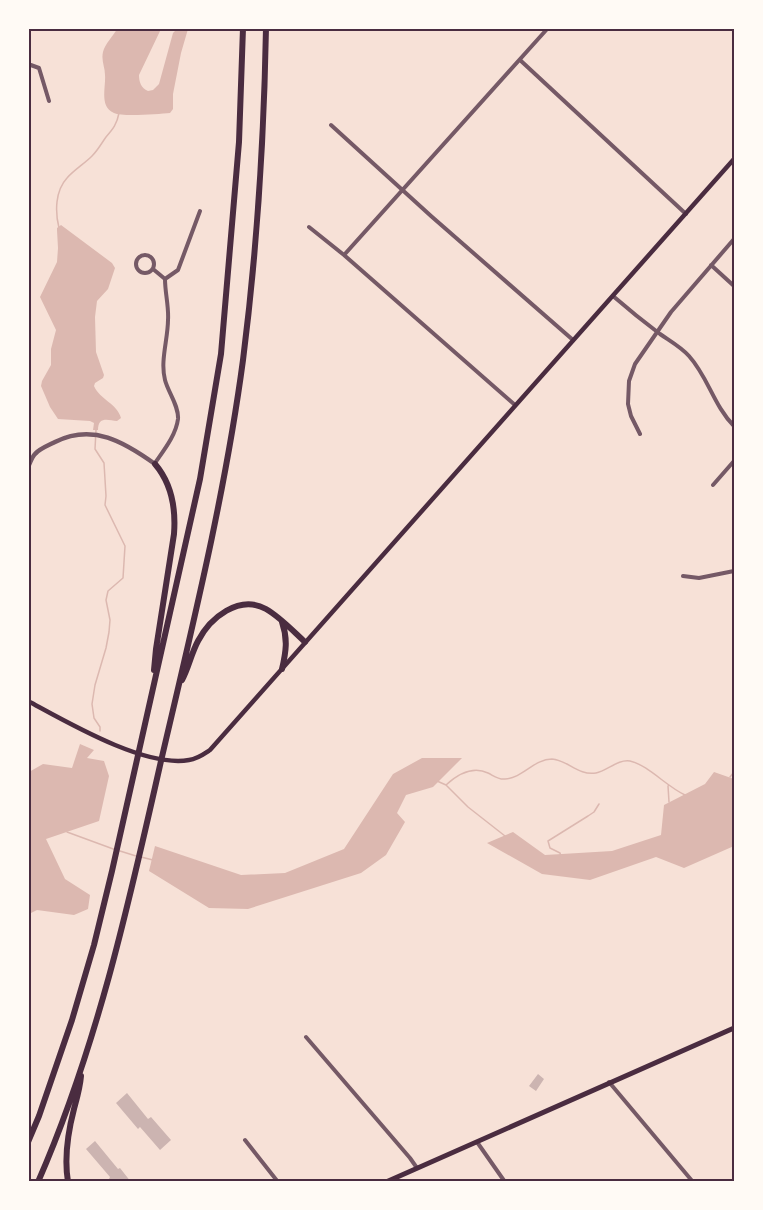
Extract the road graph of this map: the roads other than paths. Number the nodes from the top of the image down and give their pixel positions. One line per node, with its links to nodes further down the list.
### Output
1 (243, 28): 37 (highway)
2 (266, 28): 36 (highway)
3 (548, 28): 4 (street)
4 (520, 60): 9 (street); 11 (street)
5 (28, 64): 6 (street)
6 (49, 101)
7 (331, 125): 9 (street)
8 (735, 159): 11 (main road)
9 (402, 190): 14 (street); 21 (street)
10 (200, 211): 17 (street)
11 (686, 214): 19 (main road)
12 (309, 226): 14 (street)
13 (735, 239): 15 (street)
14 (344, 255): 22 (street)
15 (711, 265): 18 (street); 20 (street)
16 (153, 268): 16 (street); 17 (street)
17 (165, 279): 28 (street)
18 (735, 286)
19 (613, 296): 20 (street); 21 (main road)
20 (657, 332): 23 (street); 24 (street)
21 (573, 340): 22 (main road)
22 (515, 405): 34 (main road)
23 (735, 426)
24 (640, 434)
25 (28, 450): 26 (street)
26 (35, 454): 28 (street); 29 (street)
27 (735, 461): 30 (street)
28 (155, 464): 37 (highway)
29 (28, 466)
30 (713, 485)
31 (735, 571): 32 (street)
32 (683, 576)
33 (282, 622): 34 (highway); 35 (highway); 36 (highway)
34 (306, 642): 35 (main road)
35 (282, 669): 38 (main road)
36 (178, 685): 41 (highway)
37 (153, 690): 44 (highway)
38 (28, 701)
39 (735, 1028): 42 (main road)
40 (306, 1037): 46 (street)
41 (81, 1068): 47 (highway); 48 (highway)
42 (609, 1082): 45 (main road); 52 (street)
43 (245, 1140): 49 (street)
44 (28, 1142)
45 (477, 1142): 46 (main road); 51 (street)
46 (417, 1168): 50 (main road)
47 (38, 1182)
48 (68, 1182)
49 (278, 1182)
50 (386, 1182)
51 (505, 1182)
52 (693, 1182)

